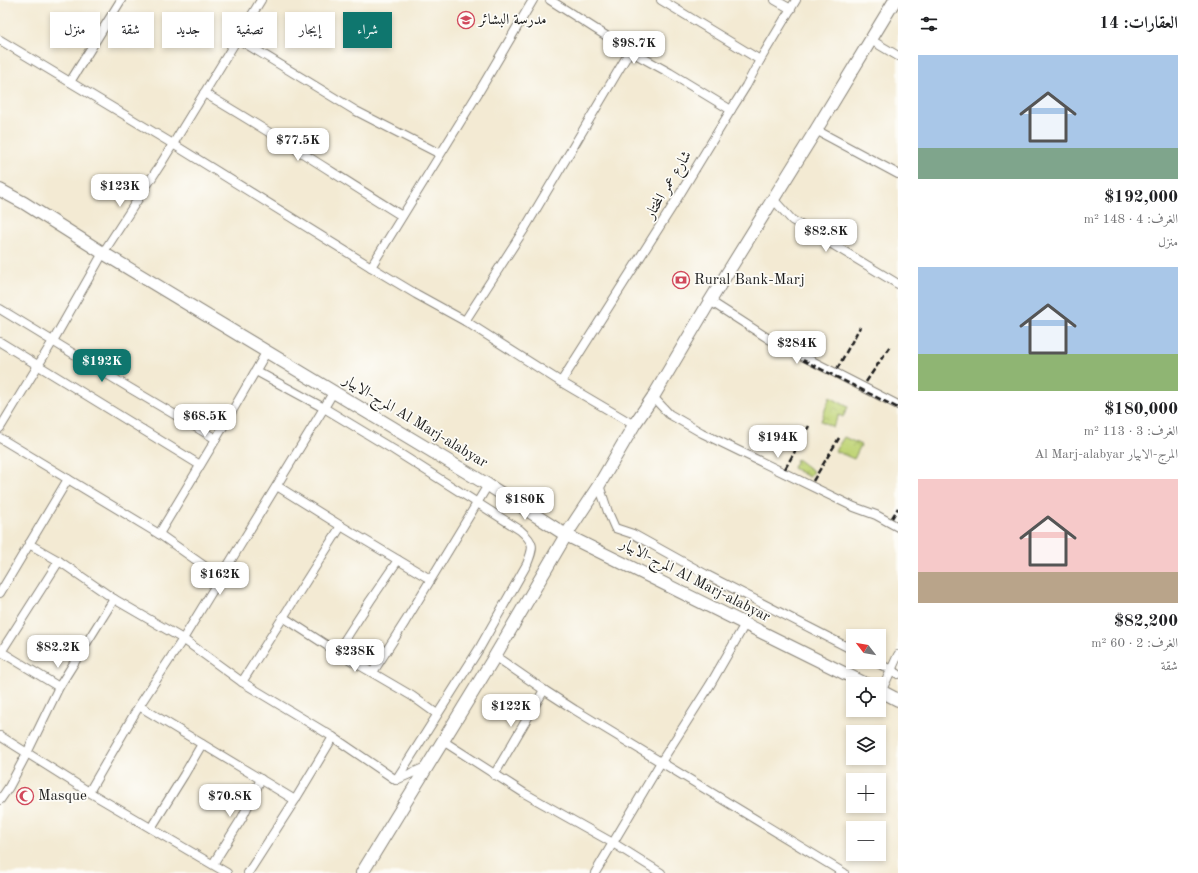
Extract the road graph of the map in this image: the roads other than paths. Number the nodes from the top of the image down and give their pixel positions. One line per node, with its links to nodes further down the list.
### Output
1 (121, 0): 18 (street)
2 (261, 0): 10 (street)
3 (532, 0): 23 (street)
4 (550, 0): 15 (street)
5 (661, 0): 17 (street)
6 (776, 0): 9 (street)
7 (796, 0): 9 (street, شارع عمر المختار)
8 (895, 0): 12 (main road)
9 (791, 9): 17 (street, شارع عمر المختار)
10 (254, 12)
11 (0, 40): 18 (street)
12 (871, 40): 16 (street); 21 (main road)
13 (232, 48): 19 (street)
14 (253, 48): 23 (street)
15 (630, 51): 20 (street); 33 (street)
16 (898, 56)
17 (760, 60): 20 (street, شارع عمر المختار)
18 (70, 82): 22 (street)
19 (204, 93): 22 (street); 27 (street)
20 (731, 110): 39 (street, شارع عمر المختار)
21 (816, 130): 24 (street); 26 (main road)
22 (172, 144): 28 (street); 29 (street)
23 (440, 154): 27 (street)
24 (898, 174)
25 (0, 190): 28 (main road, المرج-الابيار Al Marj-alabyar)
26 (773, 199): 30 (street); 31 (main road)
27 (402, 216): 29 (street)
28 (103, 253): 34 (street); 36 (main road, المرج-الابيار Al Marj-alabyar)
29 (371, 267): 33 (street)
30 (898, 284)
31 (710, 301): 41 (main road); 42 (street)
32 (0, 308): 34 (street)
33 (466, 321): 39 (street)
34 (52, 341): 37 (street); 47 (street)
35 (0, 342): 37 (street)
36 (267, 351): 38 (street); 40 (main road, المرج-الابيار Al Marj-alabyar)
37 (37, 365): 45 (street); 48 (street)
38 (256, 371): 43 (street); 47 (street)
39 (561, 382): 44 (street)
40 (334, 391): 43 (street); 50 (main road, المرج-الابيار Al Marj-alabyar)
41 (653, 397): 44 (main road); 55 (street)
42 (898, 405)
43 (324, 408): 51 (street); 53 (street)
44 (634, 425): 52 (main road)
45 (0, 428)
46 (0, 438): 49 (street)
47 (216, 439): 48 (street)
48 (200, 465): 56 (street)
49 (68, 478): 56 (street); 58 (street)
50 (488, 485): 53 (street); 57 (main road, المرج-الابيار Al Marj-alabyar)
51 (277, 486): 54 (street); 61 (street)
52 (599, 486): 57 (main road); 68 (street)
53 (477, 504): 62 (street); 83 (street)
54 (341, 526): 59 (street); 65 (street)
55 (898, 527)
56 (159, 534): 61 (street)
57 (566, 535): 66 (main road, المرج-الابيار Al Marj-alabyar); 71 (main road)
58 (29, 544): 60 (street); 63 (street)
59 (398, 560): 62 (street); 70 (street)
60 (59, 561): 64 (street); 69 (street)
61 (220, 577): 67 (street)
62 (430, 579): 73 (street)
63 (0, 593)
64 (114, 599): 67 (street); 78 (street)
65 (283, 617): 70 (street); 76 (street)
66 (745, 624): 75 (main road, المرج-الابيار Al Marj-alabyar); 89 (street)
67 (183, 639): 76 (street); 82 (street)
68 (846, 646)
69 (0, 652): 78 (street)
70 (337, 652): 73 (street)
71 (495, 656): 79 (street); 86 (main road)
72 (898, 656): 74 (street)
73 (373, 672): 83 (street)
74 (894, 672): 77 (street)
75 (852, 677)
76 (242, 682): 85 (street)
77 (886, 683)
78 (59, 687): 88 (street)
79 (544, 690): 89 (street); 91 (street)
80 (886, 694): 81 (main road)
81 (898, 700)
82 (139, 706): 87 (street); 94 (street)
83 (437, 714): 93 (street)
84 (0, 736): 88 (street)
85 (333, 737): 93 (street); 96 (street)
86 (443, 741): 90 (main road); 91 (street)
87 (202, 744): 92 (street); 97 (street)
88 (28, 753): 94 (street); 95 (street)
89 (661, 762): 98 (street); 105 (street)
90 (428, 766): 93 (street); 102 (main road)
91 (494, 775): 98 (street)
92 (261, 779): 96 (street); 99 (street)
93 (396, 780)
94 (89, 792): 97 (street)
95 (0, 800)
96 (295, 800): 101 (street)
97 (152, 828): 99 (street)
98 (613, 843): 103 (street); 104 (street)
99 (213, 864): 100 (street)
100 (227, 873)
101 (248, 873)
102 (362, 873)
103 (595, 873)
104 (661, 873)
105 (844, 873)

